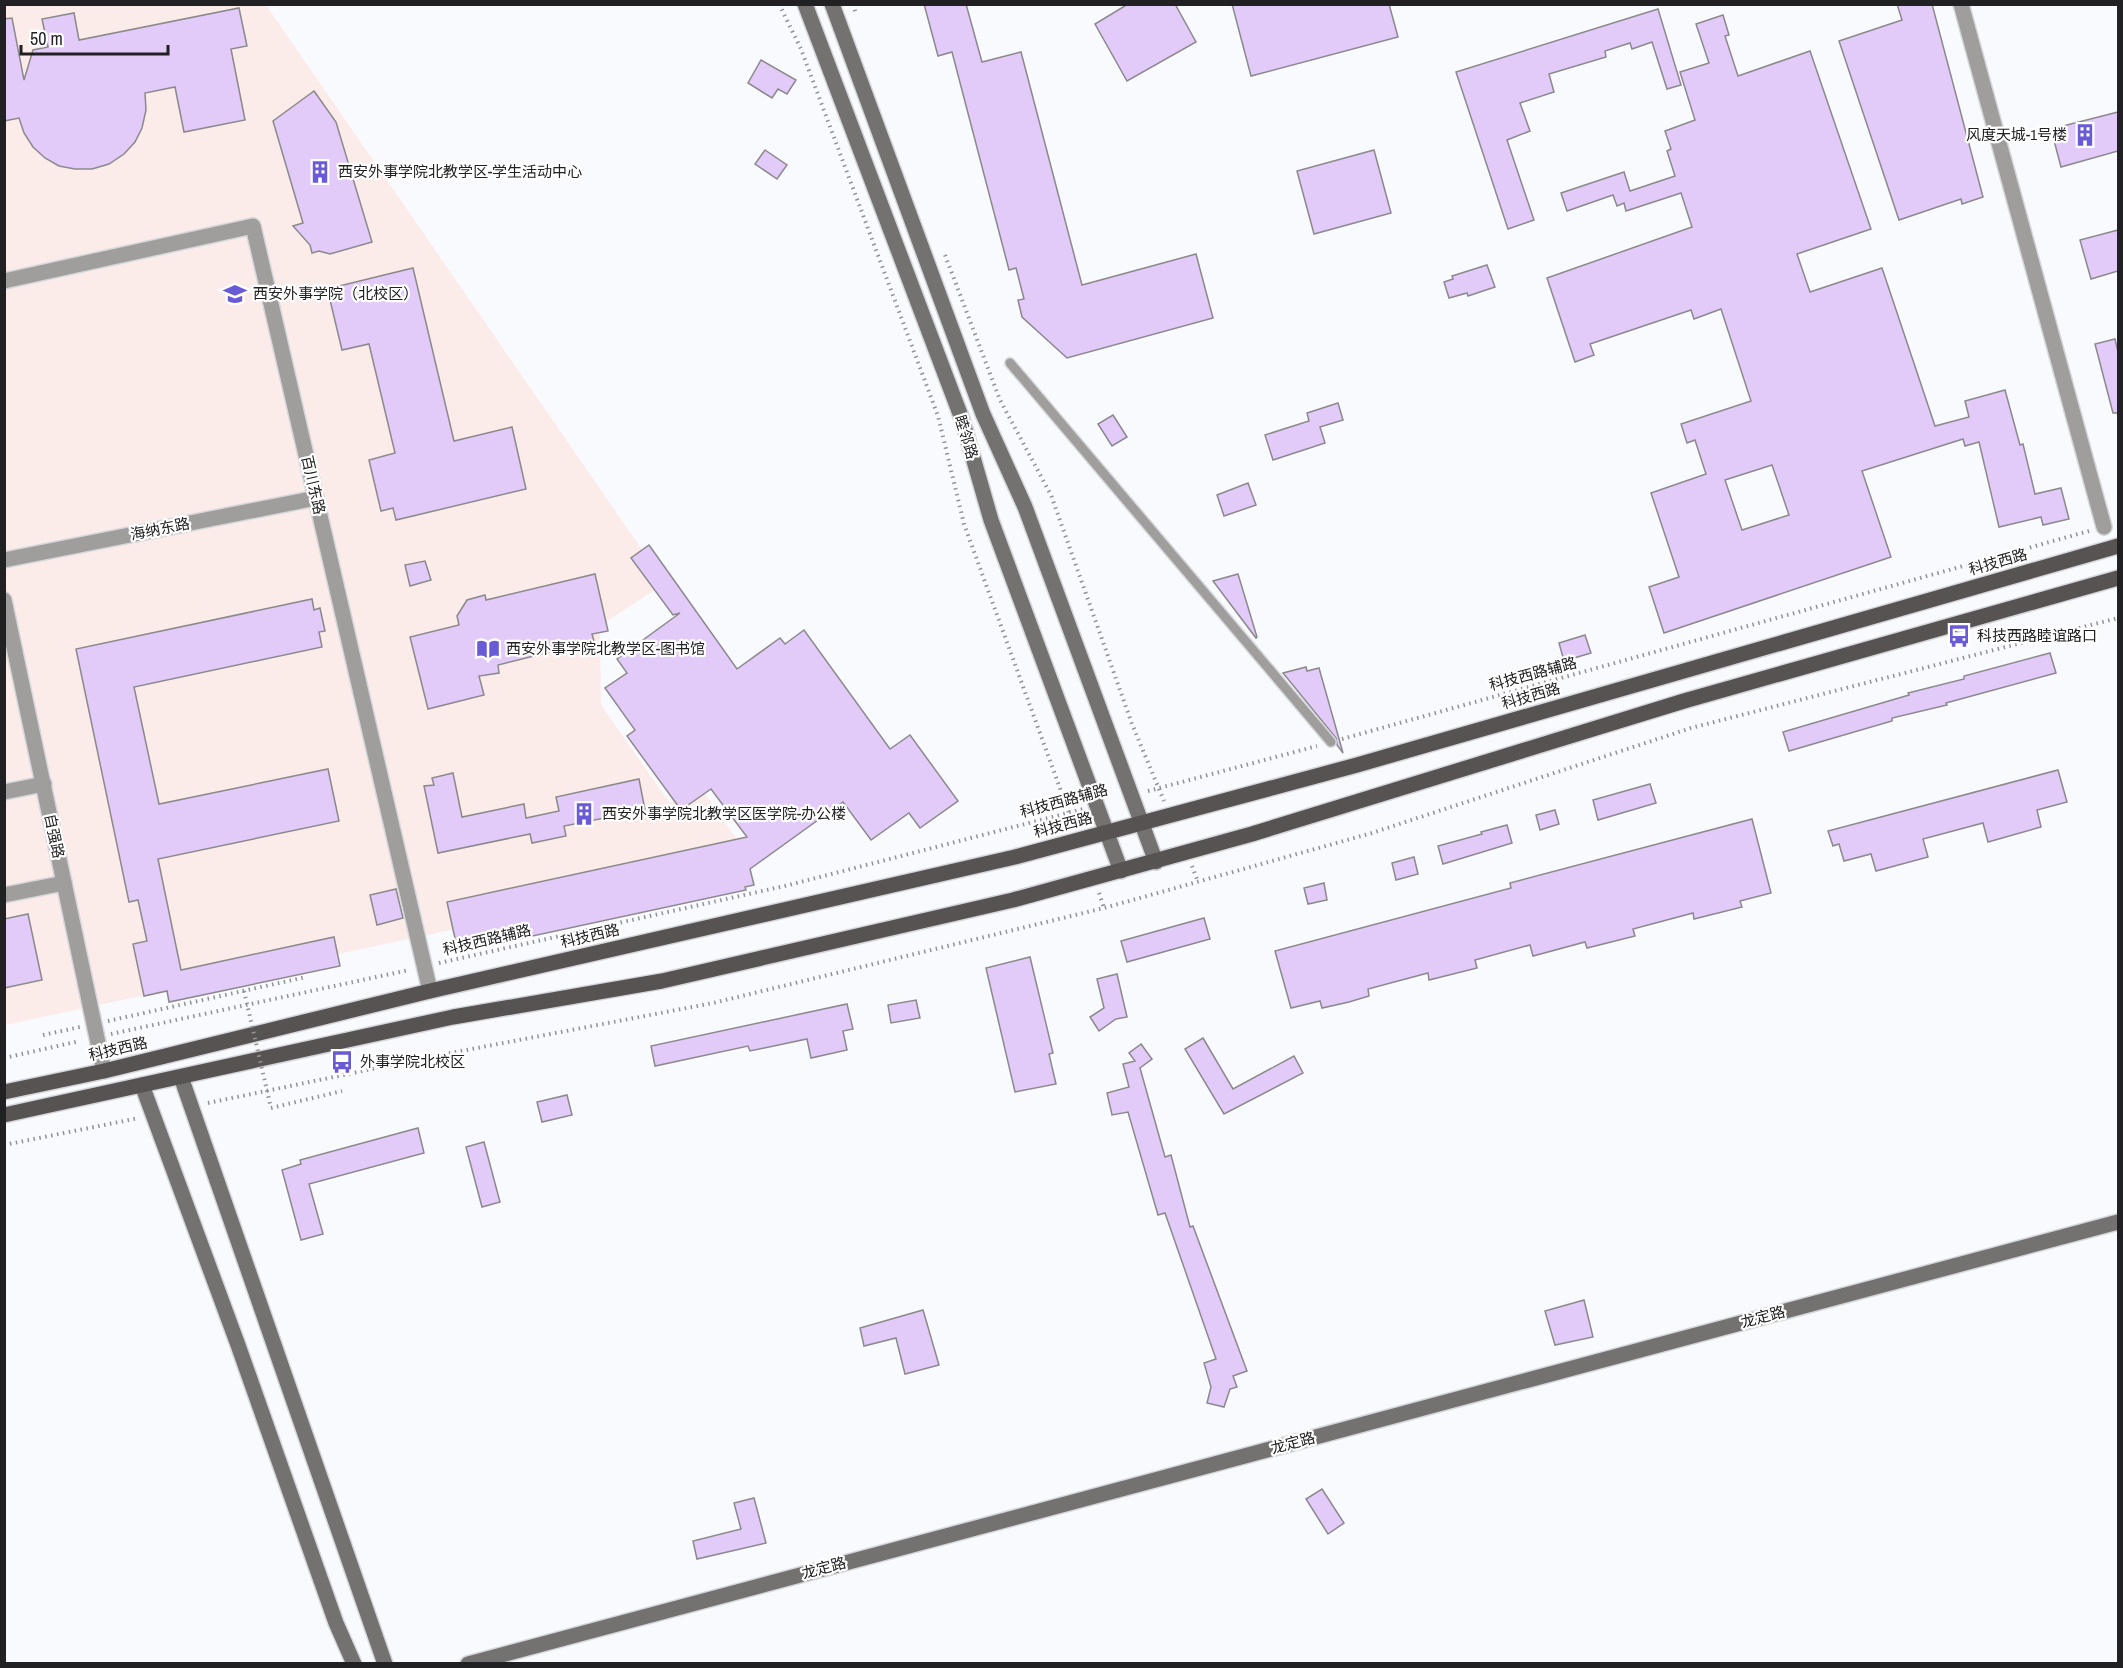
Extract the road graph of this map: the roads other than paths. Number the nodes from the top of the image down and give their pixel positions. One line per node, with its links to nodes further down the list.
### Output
1 (805, 4): 16 (street, 睦邻路)
2 (832, 4): 15 (street, 睦邻路)
3 (1961, 4): 7 (street)
4 (4, 281): 6 (street, 百川东路)
5 (1011, 363): 12 (lane)
6 (316, 498): 9 (street, 海纳东路); 21 (street, 百川东路)
7 (2104, 527)
8 (2118, 546): 15 (main road, 科技西路)
9 (4, 560)
10 (2118, 578): 17 (main road)
11 (4, 600): 13 (street, 自强路)
12 (1331, 742)
13 (44, 784): 14 (street); 19 (street, 自强路)
14 (4, 792)
15 (1141, 823): 16 (main road, 科技西路); 17 (street, 睦邻路)
16 (1106, 832): 18 (street, 睦邻路); 21 (main road, 科技西路)
17 (1156, 862): 18 (main road)
18 (1121, 871): 23 (main road)
19 (64, 883): 20 (street); 22 (street, 自强路)
20 (4, 895)
21 (430, 991): 22 (main road, 科技西路)
22 (104, 1071): 25 (main road, 科技西路)
23 (181, 1077): 24 (main road); 29 (street)
24 (142, 1085): 26 (main road); 28 (street)
25 (4, 1092)
26 (4, 1115)
27 (2118, 1222): 30 (street, 龙定路)
28 (354, 1664)
29 (385, 1664)
30 (468, 1664)

